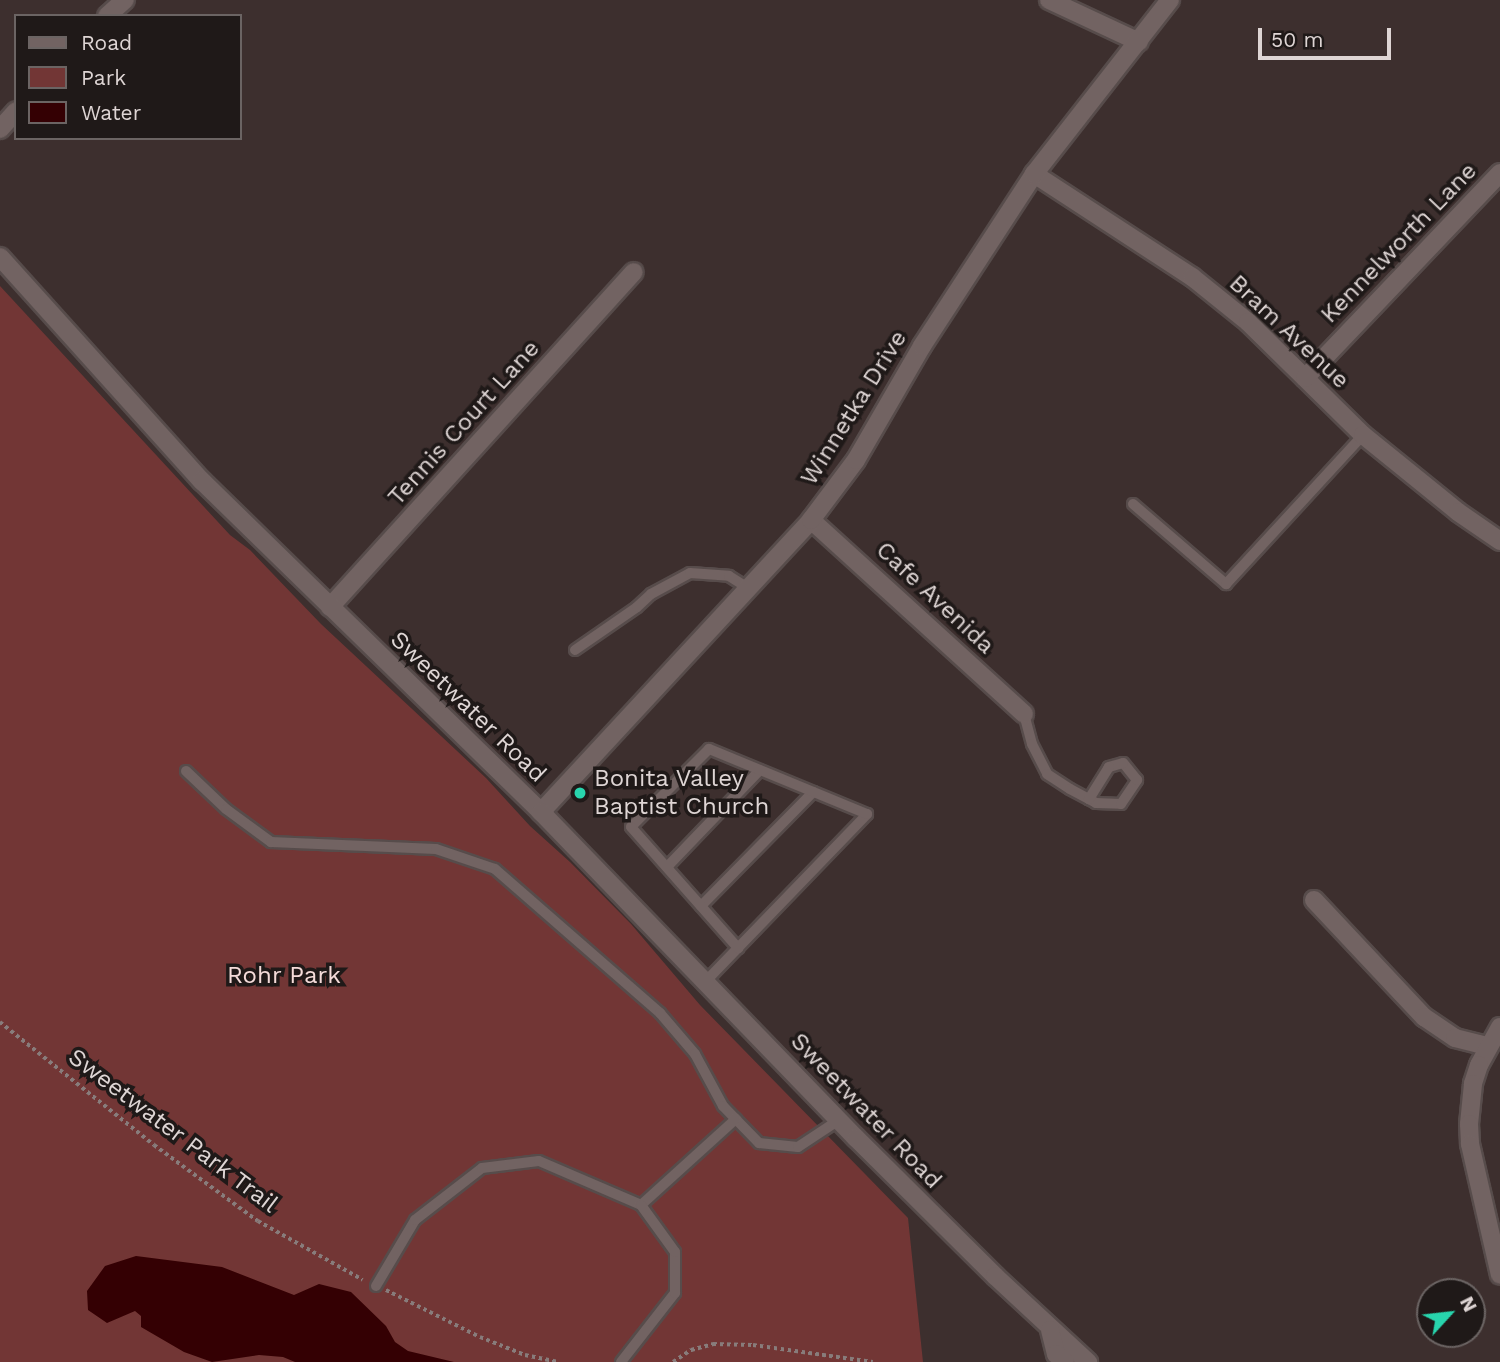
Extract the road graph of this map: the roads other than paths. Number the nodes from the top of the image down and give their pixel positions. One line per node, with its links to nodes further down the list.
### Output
1 (125, 0): 4 (street)
2 (1049, 0): 5 (street)
3 (1170, 0): 5 (street, Winnetka Drive)
4 (109, 14)
5 (1139, 42): 9 (street, Winnetka Drive)
6 (14, 113): 7 (street)
7 (0, 129)
8 (1500, 173): 12 (street, Kennelworth Lane)
9 (1034, 174): 12 (street, Bram Avenue); 15 (street, Winnetka Drive)
10 (0, 257): 18 (street, Sweetwater Road)
11 (634, 272): 18 (street, Tennis Court Lane)
12 (1305, 378): 13 (street, Bram Avenue)
13 (1363, 435): 14 (lane); 16 (street, Bram Avenue)
14 (1133, 504)
15 (811, 520): 17 (street, Winnetka Drive); 20 (street, Cafe Avenida)
16 (1500, 541)
17 (748, 588): 19 (lane); 25 (street, Winnetka Drive)
18 (330, 607): 25 (street, Sweetwater Road)
19 (575, 650)
20 (1024, 714): 24 (lane)
21 (760, 770): 23 (lane); 26 (lane); 26 (lane)
22 (186, 771): 33 (lane)
23 (813, 792): 28 (lane); 29 (lane)
24 (1088, 799): 24 (lane)
25 (541, 812): 30 (street, Sweetwater Road)
26 (667, 867): 28 (lane)
27 (1314, 900): 32 (street)
28 (701, 905): 29 (lane)
29 (738, 948): 30 (lane)
30 (706, 981): 34 (street, Sweetwater Road)
31 (1500, 1027): 32 (street)
32 (1488, 1046): 36 (street)
33 (736, 1119): 34 (lane); 35 (lane)
34 (839, 1120): 38 (street, Sweetwater Road)
35 (641, 1205): 37 (lane); 39 (lane)
36 (1500, 1275)
37 (376, 1286)
38 (1051, 1330): 40 (street); 41 (street, Sweetwater Road)
39 (621, 1362)
40 (1065, 1362)
41 (1088, 1362)

